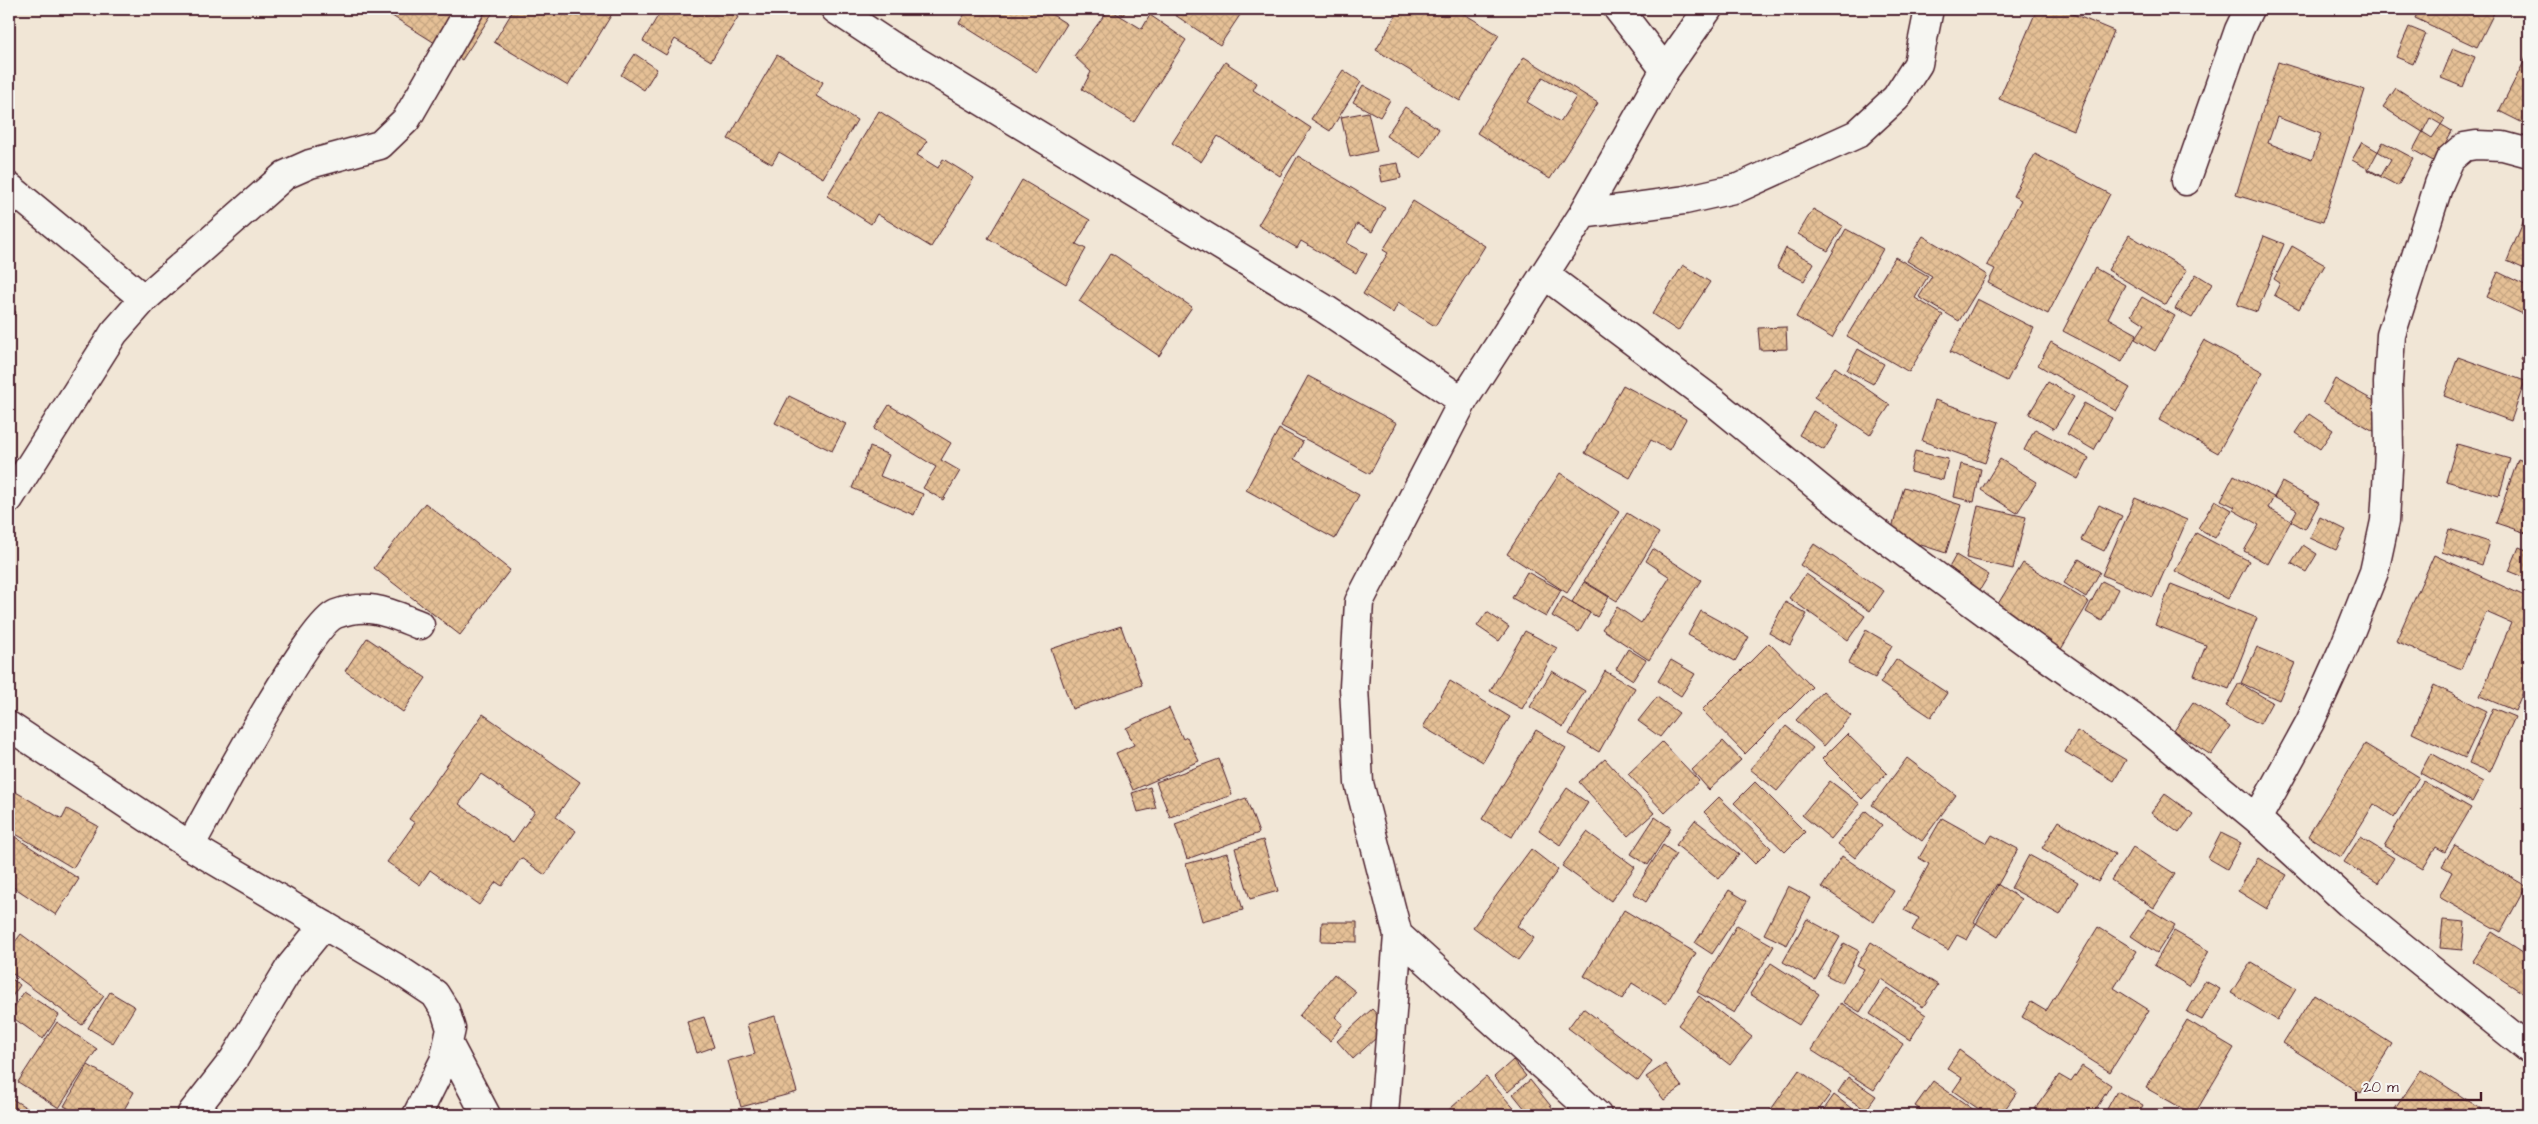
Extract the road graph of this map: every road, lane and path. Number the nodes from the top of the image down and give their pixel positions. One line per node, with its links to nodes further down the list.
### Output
1 (470, 9): 13 (street)
2 (835, 9): 14 (street)
3 (1618, 9): 7 (street)
4 (1708, 9): 7 (street)
5 (1929, 9): 11 (street)
6 (2249, 9): 9 (street)
7 (1665, 70): 11 (street)
8 (2529, 153): 18 (street)
9 (2186, 180)
10 (9, 187): 13 (street)
11 (1583, 214): 12 (street)
12 (1545, 275): 14 (street); 18 (street)
13 (144, 299): 15 (street)
14 (1463, 401): 21 (street)
15 (9, 499)
16 (420, 626): 19 (street)
17 (9, 726): 19 (street)
18 (2257, 819): 23 (street)
19 (190, 846): 20 (street)
20 (324, 925): 22 (street); 24 (street)
21 (1398, 936): 27 (street); 28 (street)
22 (448, 1043): 25 (street); 26 (street)
23 (2529, 1049)
24 (192, 1113)
25 (417, 1115)
26 (486, 1115)
27 (1384, 1115)
28 (1597, 1115)

